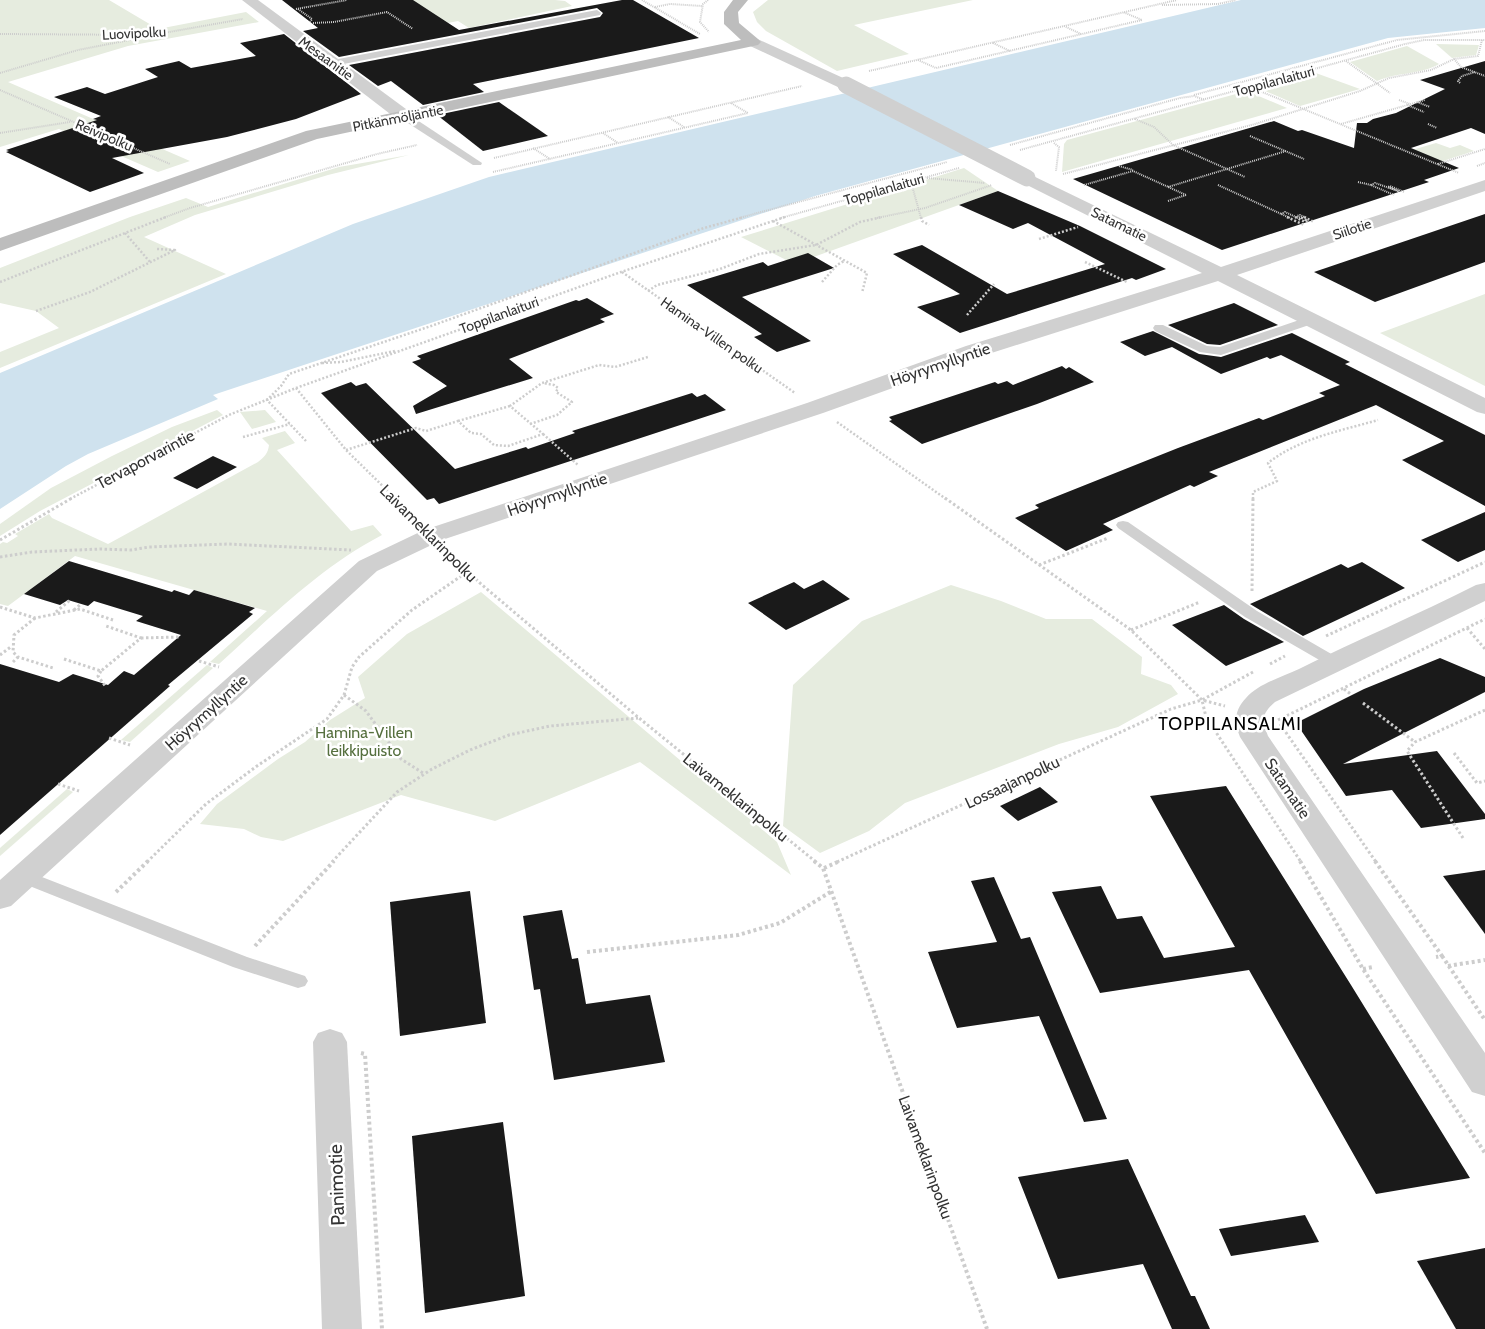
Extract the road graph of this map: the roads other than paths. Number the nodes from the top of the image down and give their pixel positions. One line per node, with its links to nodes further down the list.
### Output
1 (249, 0): 5 (street, Mesaanitie)
2 (742, 0): 4 (street)
3 (597, 13): 5 (lane)
4 (753, 42): 6 (street, Pitkänmöljäntie); 12 (street, Satamatie, bridge)
5 (333, 63): 6 (street, Mesaanitie)
6 (404, 116): 7 (lane); 11 (street, Pitkänmöljäntie)
7 (428, 131): 8 (lane); 9 (lane)
8 (412, 134)
9 (477, 163)
10 (1485, 185): 12 (street, Siilotie)
11 (0, 245)
12 (1219, 274): 13 (street, Satamatie); 19 (street, Höyrymyllyntie)
13 (1311, 320): 14 (lane); 15 (street, Satamatie)
14 (1159, 328)
15 (1485, 407)
16 (1126, 527): 18 (lane)
17 (1485, 591): 18 (street, Satamatie)
18 (1339, 676): 23 (street, Satamatie)
19 (24, 876): 20 (street, Höyrymyllyntie); 21 (lane)
20 (0, 898)
21 (298, 980)
22 (330, 1042): 24 (street, Panimotie)
23 (1485, 1082)
24 (342, 1329)

